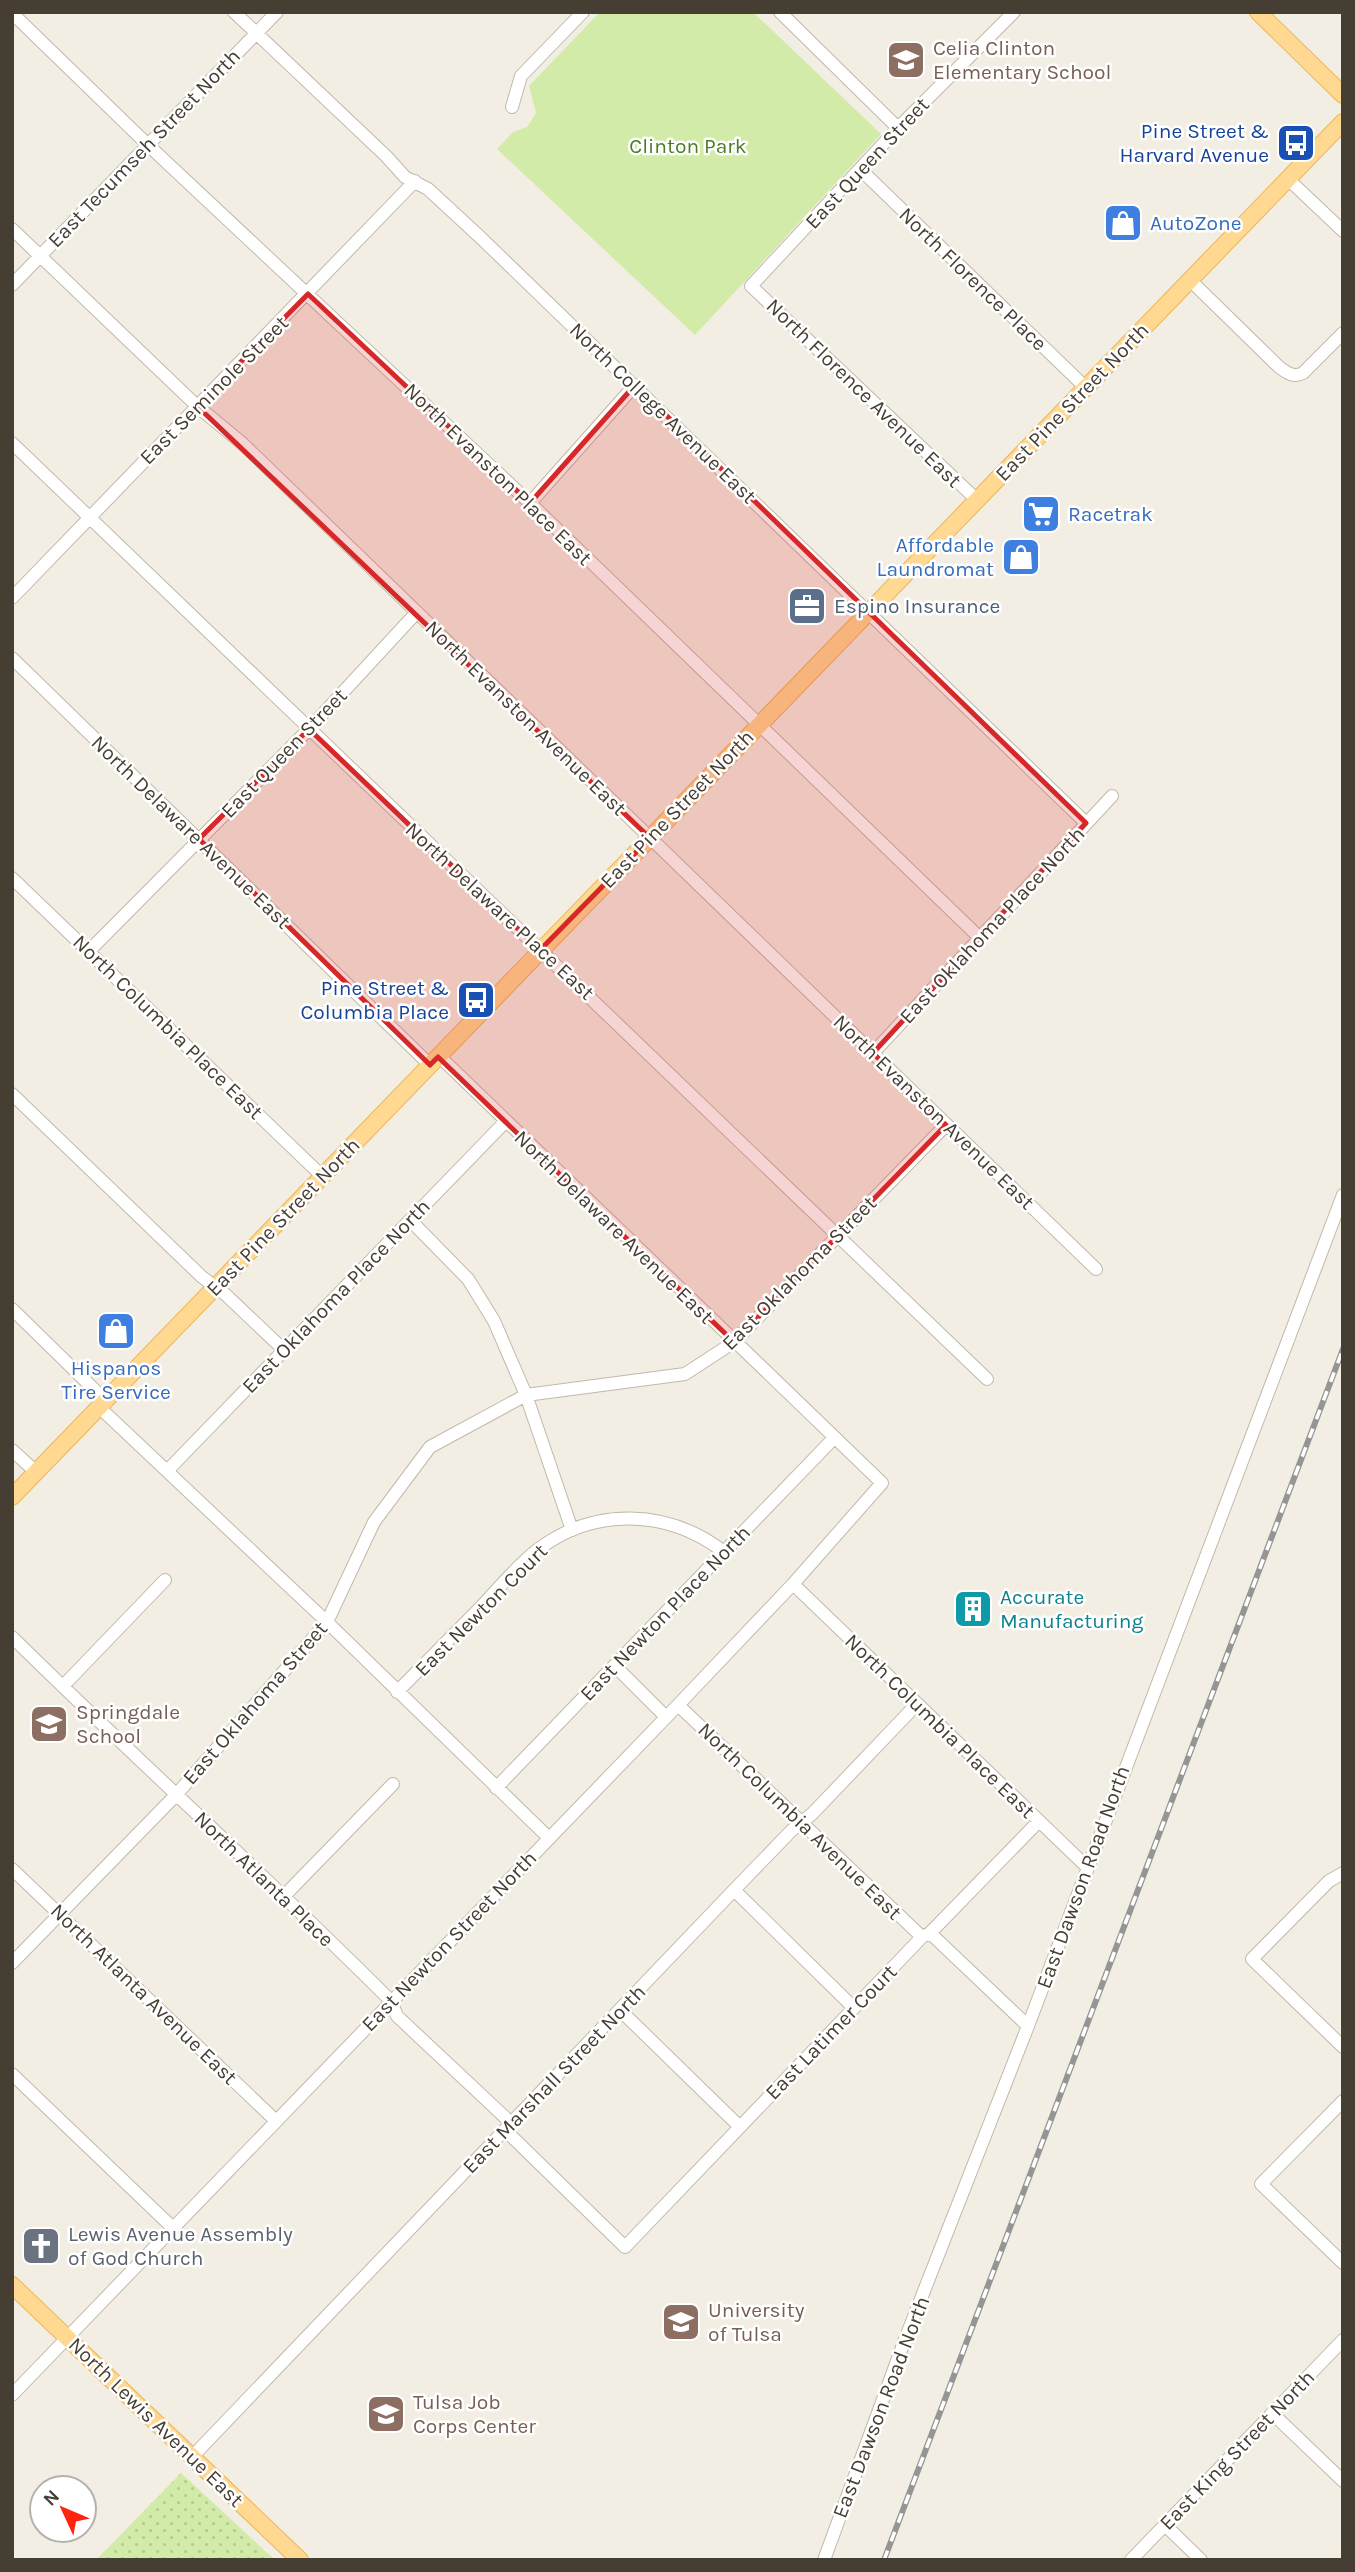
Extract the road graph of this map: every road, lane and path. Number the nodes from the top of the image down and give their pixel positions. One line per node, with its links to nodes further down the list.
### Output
1 (234, 12): 8 (street, North College Avenue East)
2 (277, 12): 8 (street, East Tecumseh Street North)
3 (583, 12): 10 (street)
4 (780, 12): 12 (street)
5 (1014, 12): 12 (street, East Queen Street)
6 (1258, 12): 9 (main road)
7 (12, 13): 13 (street, North Evanston Place East)
8 (256, 33): 13 (street, East Tecumseh Street North); 16 (street, North College Avenue East)
9 (1343, 95)
10 (512, 107)
11 (1343, 122): 15 (main road, East Pine Street North)
12 (898, 128): 14 (street, East Queen Street)
13 (148, 145): 19 (street, East Tecumseh Street North); 23 (street, North Evanston Place East)
14 (861, 170): 22 (street, East Queen Street); 26 (street, North Florence Place)
15 (1288, 179): 18 (street); 20 (main road, East Pine Street North)
16 (415, 181): 23 (street, East Seminole Street); 25 (street, North College Avenue East)
17 (12, 229): 19 (street, North Evanston Avenue East)
18 (1343, 231)
19 (40, 256): 21 (street, East Tecumseh Street North); 27 (street, North Evanston Avenue East)
20 (1190, 280): 24 (street); 26 (main road, East Pine Street North)
21 (12, 285)
22 (751, 286): 29 (street, North Florence Avenue East)
23 (308, 294): 27 (street, East Seminole Street); 30 (street, North Evanston Place East)
24 (1343, 334)
25 (635, 385): 30 (street); 34 (street, North College Avenue East)
26 (1085, 387): 29 (main road, East Pine Street North)
27 (197, 406): 31 (street, East Seminole Street); 33 (street, North Evanston Avenue East)
28 (12, 443): 31 (street, North Delaware Place East)
29 (976, 500): 34 (main road, East Pine Street North)
30 (530, 503): 36 (street, North Evanston Place East)
31 (88, 517): 32 (street, East Seminole Street); 37 (street, North Delaware Place East)
32 (12, 598)
33 (417, 612): 37 (street, East Queen Street); 40 (street, North Evanston Avenue East)
34 (868, 612): 36 (main road, East Pine Street North); 39 (street, North College Avenue East)
35 (12, 659): 41 (street, North Delaware Avenue East)
36 (759, 724): 40 (main road, East Pine Street North); 43 (street, North Evanston Place East)
37 (309, 729): 41 (street, East Queen Street); 44 (street, North Delaware Place East)
38 (1112, 796): 39 (street, East Oklahoma Place North)
39 (1086, 823): 43 (street, East Oklahoma Place North)
40 (650, 838): 44 (main road, East Pine Street North); 46 (street, North Evanston Avenue East)
41 (199, 839): 45 (street, East Queen Street); 47 (street, North Delaware Avenue East)
42 (12, 878): 45 (street, North Columbia Place East)
43 (980, 938): 46 (street, East Oklahoma Place North)
44 (540, 950): 47 (main road, East Pine Street North); 54 (street, North Delaware Place East)
45 (89, 951): 51 (street, North Columbia Place East)
46 (873, 1054): 50 (street, North Evanston Avenue East)
47 (434, 1061): 49 (street, North Delaware Avenue East); 51 (main road, East Pine Street North)
48 (12, 1094): 56 (street)
49 (505, 1122): 53 (street, East Oklahoma Place North); 58 (street, North Delaware Avenue East)
50 (946, 1125): 54 (street, East Oklahoma Street); 55 (street, North Evanston Avenue East)
51 (322, 1177): 56 (main road, East Pine Street North)
52 (1343, 1195): 87 (street, East Dawson Road North)
53 (410, 1220): 59 (street, East Oklahoma Place North); 61 (street)
54 (837, 1236): 58 (street, East Oklahoma Street); 60 (street, North Delaware Place East)
55 (1096, 1269)
56 (215, 1287): 59 (street); 62 (main road, East Pine Street North)
57 (12, 1309): 62 (street)
58 (734, 1342): 61 (street, East Oklahoma Street); 63 (street, North Delaware Avenue East)
59 (284, 1350): 65 (street, East Oklahoma Place North)
60 (988, 1379)
61 (526, 1395): 69 (street); 73 (street, East Oklahoma Street)
62 (102, 1404): 65 (street); 66 (main road, East Pine Street North)
63 (834, 1438): 67 (street, North Delaware Avenue East); 70 (street, East Newton Place North)
64 (12, 1450): 66 (street)
65 (167, 1471): 73 (street)
66 (36, 1472): 68 (main road, East Pine Street North)
67 (881, 1483): 72 (street, East Newton Street North)
68 (12, 1497)
69 (572, 1530): 70 (street, East Newton Court); 77 (street, East Newton Court)
70 (724, 1552): 75 (street, East Newton Place North)
71 (165, 1580): 76 (street)
72 (793, 1584): 78 (street, North Columbia Place East); 79 (street, East Newton Street North)
73 (327, 1622): 77 (street); 83 (street, East Oklahoma Street)
74 (12, 1637): 76 (street, North Atlanta Place)
75 (615, 1666): 80 (street); 82 (street, East Newton Place North)
76 (63, 1686): 83 (street, North Atlanta Place)
77 (397, 1692): 82 (street)
78 (918, 1704): 84 (street, North Columbia Place East); 85 (street, East Marshall Street North)
79 (678, 1705): 80 (street, East Newton Street North); 85 (street, North Columbia Avenue East)
80 (666, 1717): 86 (street, East Newton Street North)
81 (393, 1784): 91 (street)
82 (496, 1787): 86 (street)
83 (176, 1795): 91 (street, North Atlanta Place); 92 (street, East Oklahoma Street)
84 (1039, 1821): 87 (street, North Columbia Place East); 93 (street, East Latimer Court)
85 (802, 1823): 90 (street, East Marshall Street North); 93 (street, North Columbia Avenue East)
86 (549, 1838): 95 (street, East Newton Street North)
87 (1088, 1868): 98 (street, East Dawson Road North)
88 (12, 1869): 92 (street, North Atlanta Avenue East)
89 (1343, 1872): 99 (street)
90 (734, 1891): 96 (street); 97 (street, East Marshall Street North)
91 (285, 1895): 95 (street, North Atlanta Place)
92 (60, 1914): 94 (street, East Oklahoma Street); 102 (street, North Atlanta Avenue East)
93 (926, 1935): 96 (street, East Latimer Court); 98 (street, North Columbia Avenue East)
94 (12, 1964)
95 (391, 2001): 102 (street, East Newton Street North); 103 (street, North Atlanta Place)
96 (853, 2007): 104 (street, East Latimer Court)
97 (620, 2010): 103 (street, East Marshall Street North); 104 (street)
98 (1028, 2026): 117 (street, East Dawson Road North)
99 (1343, 2047)
100 (12, 2074): 105 (street)
101 (1343, 2101): 107 (street)
102 (275, 2120): 105 (street, East Newton Street North)
103 (508, 2127): 106 (street, North Atlanta Place); 113 (street, East Marshall Street North)
104 (740, 2127): 106 (street, East Latimer Court)
105 (173, 2228): 109 (street, East Newton Street North)
106 (625, 2247)
107 (1343, 2263)
108 (12, 2285): 109 (main road, North Lewis Avenue East)
109 (67, 2338): 111 (street, East Newton Street North); 113 (main road, North Lewis Avenue East)
110 (1343, 2340): 112 (street, East King Street North)
111 (12, 2395)
112 (1272, 2413): 114 (street); 115 (street, East King Street North)
113 (192, 2457): 116 (main road, North Lewis Avenue East)
114 (1343, 2481)
115 (1165, 2525): 118 (street, East King Street North); 119 (street)
116 (300, 2560)
117 (824, 2560)
118 (1131, 2560)
119 (1201, 2560)

